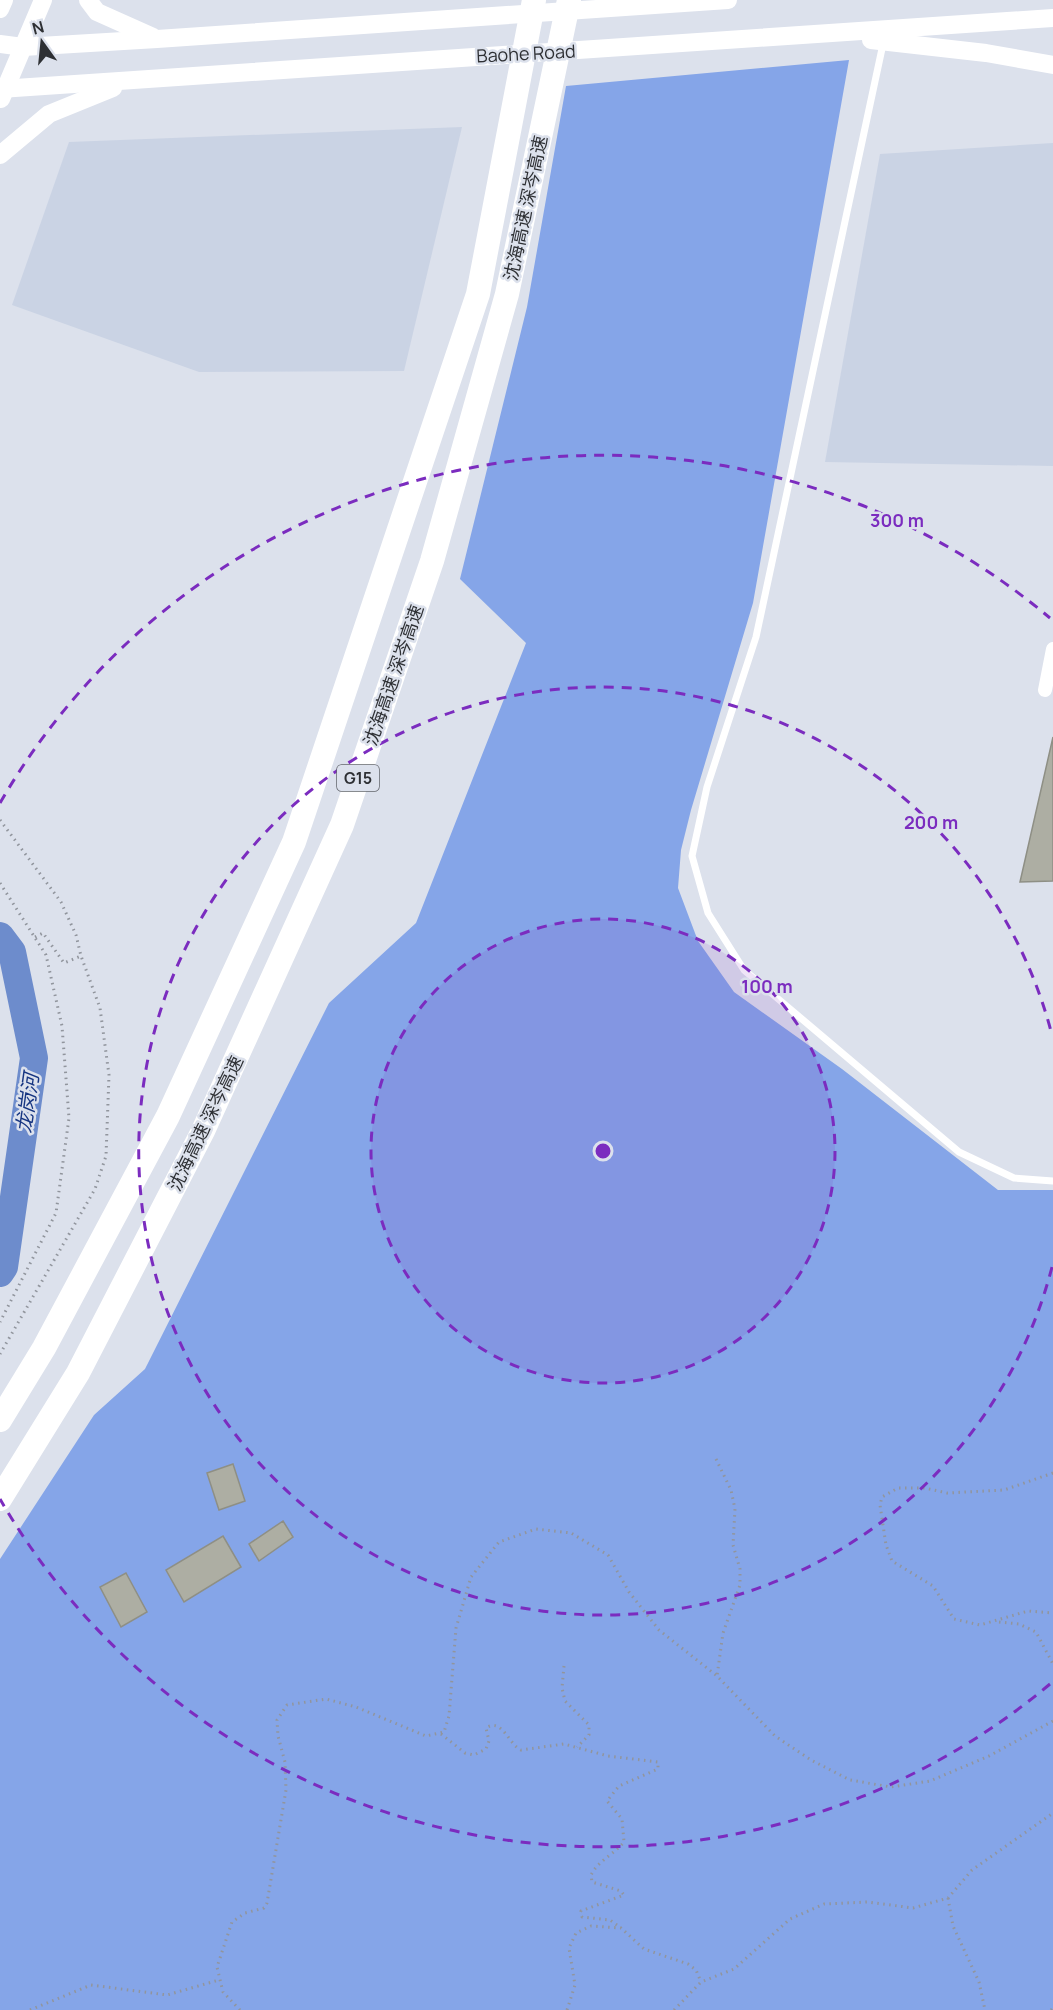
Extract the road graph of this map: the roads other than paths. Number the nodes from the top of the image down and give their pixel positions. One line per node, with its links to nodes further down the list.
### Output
1 (4, 0): 7 (main road)
2 (43, 0): 13 (main road)
3 (88, 0): 10 (main road)
4 (534, 0): 21 (highway, 沈海高速 深岑高速 / G15)
5 (569, 0): 22 (highway, 沈海高速 深岑高速 / G15)
6 (728, 0): 10 (main road)
7 (0, 9)
8 (1053, 18): 9 (main road, Baohe Road)
9 (821, 35): 11 (main road); 15 (main road, Baohe Road)
10 (157, 39): 13 (main road)
11 (883, 41): 14 (main road); 20 (lane)
12 (0, 44): 13 (main road)
13 (23, 47): 16 (main road)
14 (1053, 65)
15 (145, 78): 16 (main road, Baohe Road); 17 (main road)
16 (2, 93)
17 (0, 155)
18 (1053, 649): 19 (street)
19 (1045, 690)
20 (1053, 1181)
21 (0, 1420)
22 (0, 1499)

